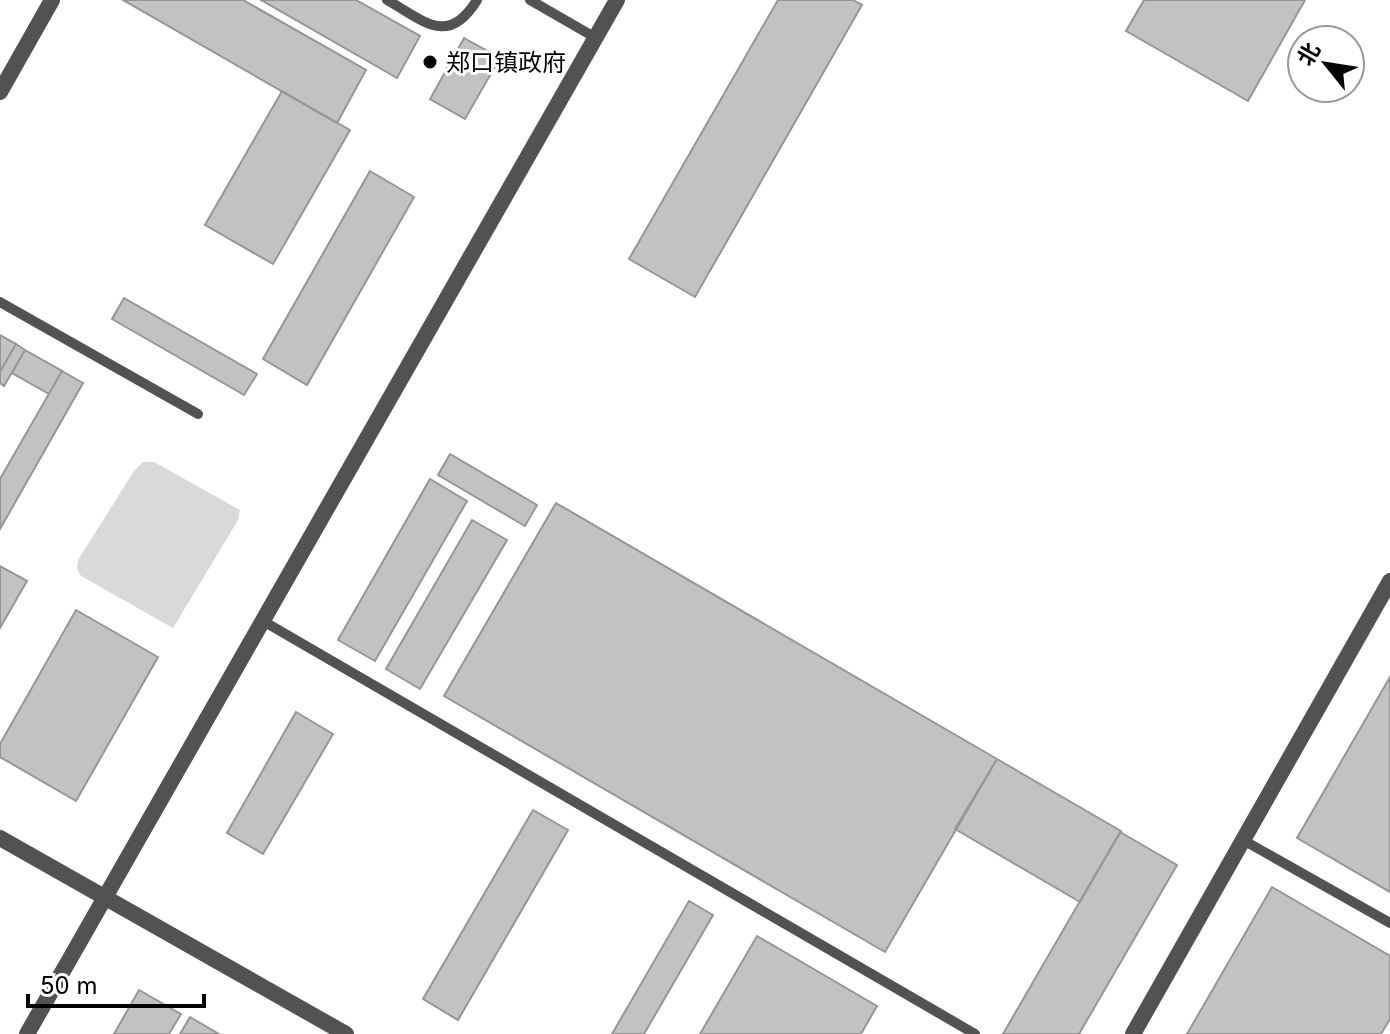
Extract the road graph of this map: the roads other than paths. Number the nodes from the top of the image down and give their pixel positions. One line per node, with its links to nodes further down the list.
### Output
1 (52, 0): 7 (street)
2 (387, 0): 3 (lane)
3 (477, 0)
4 (530, 0): 6 (lane)
5 (617, 0): 6 (street)
6 (596, 38): 11 (street)
7 (0, 92)
8 (0, 302): 9 (lane)
9 (198, 414)
10 (1390, 581): 13 (street)
11 (263, 621): 14 (street); 19 (lane)
12 (0, 838): 14 (street)
13 (1243, 840): 15 (lane); 20 (street)
14 (105, 897): 16 (street); 17 (street)
15 (1390, 923)
16 (326, 1029): 18 (street)
17 (27, 1034)
18 (346, 1034)
19 (975, 1034)
20 (1133, 1034)

